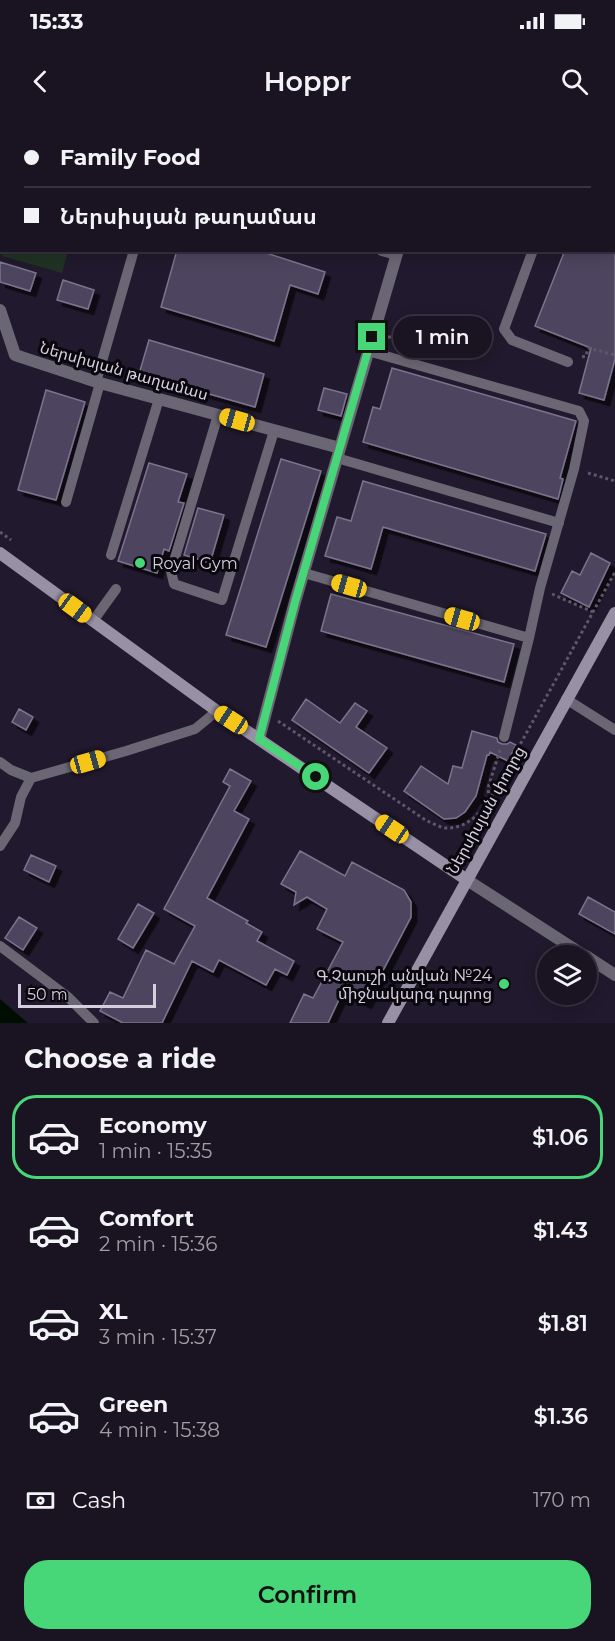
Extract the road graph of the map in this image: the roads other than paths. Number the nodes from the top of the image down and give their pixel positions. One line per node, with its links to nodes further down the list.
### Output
1 (133, 252): 7 (lane)
2 (397, 252): 5 (street)
3 (532, 252): 6 (lane)
4 (0, 310): 7 (street, Ներսիսյան թաղամաս)
5 (368, 351): 11 (street); 13 (lane)
6 (568, 362)
7 (98, 383): 8 (street, Ներսիսյան թաղամաս); 12 (lane)
8 (159, 399): 9 (street, Ներսիսյան թաղամաս); 15 (lane)
9 (218, 415): 10 (street, Ներսիսյան թաղամաս); 10 (lane)
10 (274, 431): 11 (street, Ներսիսյան թաղամաս)
11 (338, 453): 13 (lane); 16 (street)
12 (66, 502)
13 (559, 523): 20 (lane)
14 (0, 553): 19 (street)
15 (111, 555)
16 (304, 573): 20 (lane); 25 (street)
17 (116, 589): 19 (lane)
18 (615, 613): 21 (street, Ներսիսյան փողոց)
19 (93, 621): 22 (street)
20 (529, 638): 24 (lane)
21 (566, 699): 23 (lane); 29 (street, Ներսիսյան փողոց)
22 (217, 711): 25 (street); 27 (lane)
23 (615, 730)
24 (504, 736)
25 (259, 739): 29 (street)
26 (0, 762): 27 (lane)
27 (31, 778): 28 (lane)
28 (0, 846)
29 (467, 880): 30 (street); 35 (street, Ներսիսյան փողոց)
30 (569, 945)
31 (0, 946): 34 (lane)
32 (597, 963): 33 (street)
33 (615, 975)
34 (93, 1023)
35 (387, 1023)

